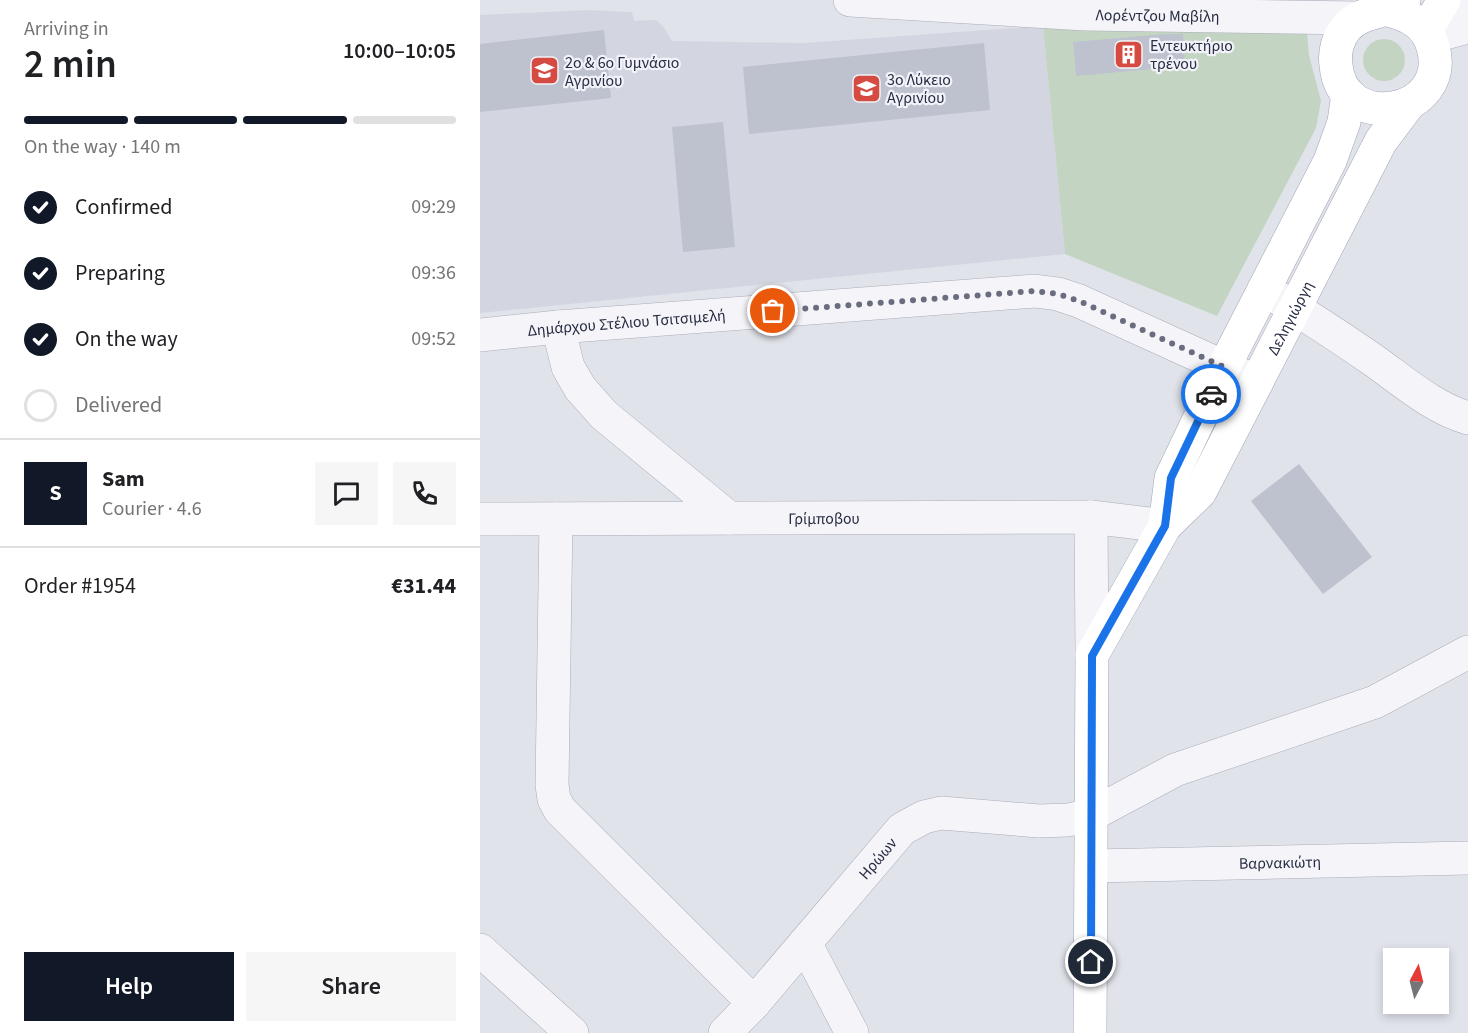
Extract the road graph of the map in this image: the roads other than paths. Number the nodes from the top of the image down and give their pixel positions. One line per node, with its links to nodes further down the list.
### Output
1 (850, 0): 4 (street, Λορέντζου Μαβίλη)
2 (1444, 0): 8 (main road)
3 (1462, 0): 5 (street)
4 (1083, 7): 6 (street, Λορέντζου Μαβίλη)
5 (1468, 8)
6 (1383, 9): 8 (main road); 9 (main road)
7 (1468, 27): 8 (street)
8 (1428, 34): 10 (main road)
9 (1348, 94): 10 (main road); 11 (main road, Δεληγιώργη)
10 (1407, 105): 12 (main road, Δεληγιώργη)
11 (1264, 289): 12 (street); 15 (main road, Δεληγιώργη)
12 (1295, 308): 16 (main road, Δεληγιώργη); 17 (street)
13 (558, 327): 14 (street, Δημάρχου Στέλιου Τσιτσιμελή); 15 (street, Δημάρχου Στέλιου Τσιτσιμελή); 19 (street)
14 (480, 335)
15 (1224, 367): 16 (street, Δημάρχου Στέλιου Τσιτσιμελή); 22 (main road, Δεληγιώργη)
16 (1257, 382): 22 (main road, Δεληγιώργη)
17 (1468, 418)
18 (1091, 517): 19 (street, Γρίμποβου); 22 (street, Γρίμποβου); 24 (street)
19 (729, 518): 21 (street, Γρίμποβου)
20 (480, 519): 21 (street, Γρίμποβου)
21 (556, 519): 30 (street)
22 (1165, 526): 24 (main road, Δεληγιώργη)
23 (1468, 652): 25 (street, Ηρώων)
24 (1092, 656): 25 (main road)
25 (1091, 815): 27 (main road); 28 (street, Ηρώων)
26 (1468, 858): 27 (street, Βαρνακιώτη)
27 (1092, 866): 34 (main road)
28 (805, 943): 30 (street, Ηρώων); 33 (street)
29 (480, 950): 31 (street)
30 (754, 1003): 32 (street, Ηρώων)
31 (572, 1033)
32 (725, 1033)
33 (852, 1033)
34 (1090, 1033)

